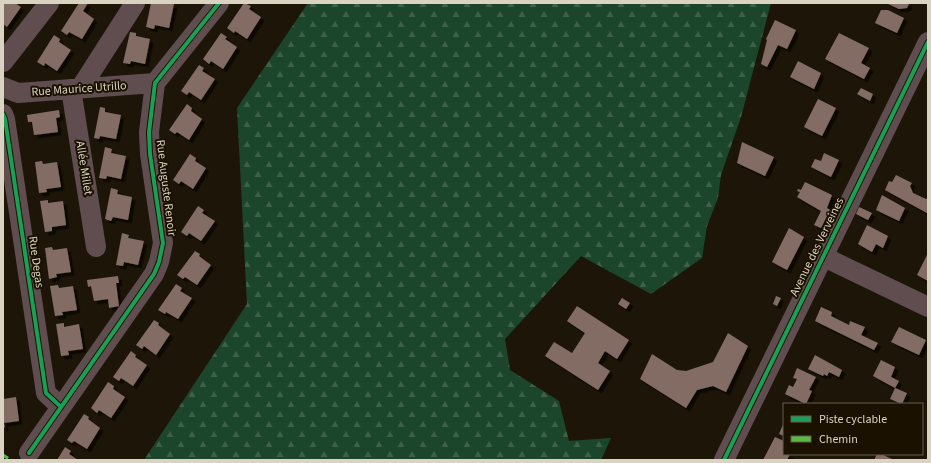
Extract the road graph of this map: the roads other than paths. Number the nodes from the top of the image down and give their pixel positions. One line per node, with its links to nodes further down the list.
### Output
1 (49, 3): 5 (street)
2 (136, 3): 8 (street)
3 (219, 3): 6 (street)
4 (928, 42): 11 (street, Avenue des Verveines)
5 (3, 62)
6 (155, 83): 8 (street, Rue Maurice Utrillo); 13 (street, Rue Auguste Renoir)
7 (3, 88): 8 (street, Rue Maurice Utrillo)
8 (75, 89): 10 (street, Allée Millet)
9 (3, 114): 13 (street, Rue Degas)
10 (96, 247)
11 (824, 258): 12 (street); 15 (street, Avenue des Verveines)
12 (928, 308)
13 (61, 407): 14 (street, Rue Auguste Renoir)
14 (29, 453)
15 (724, 460)

